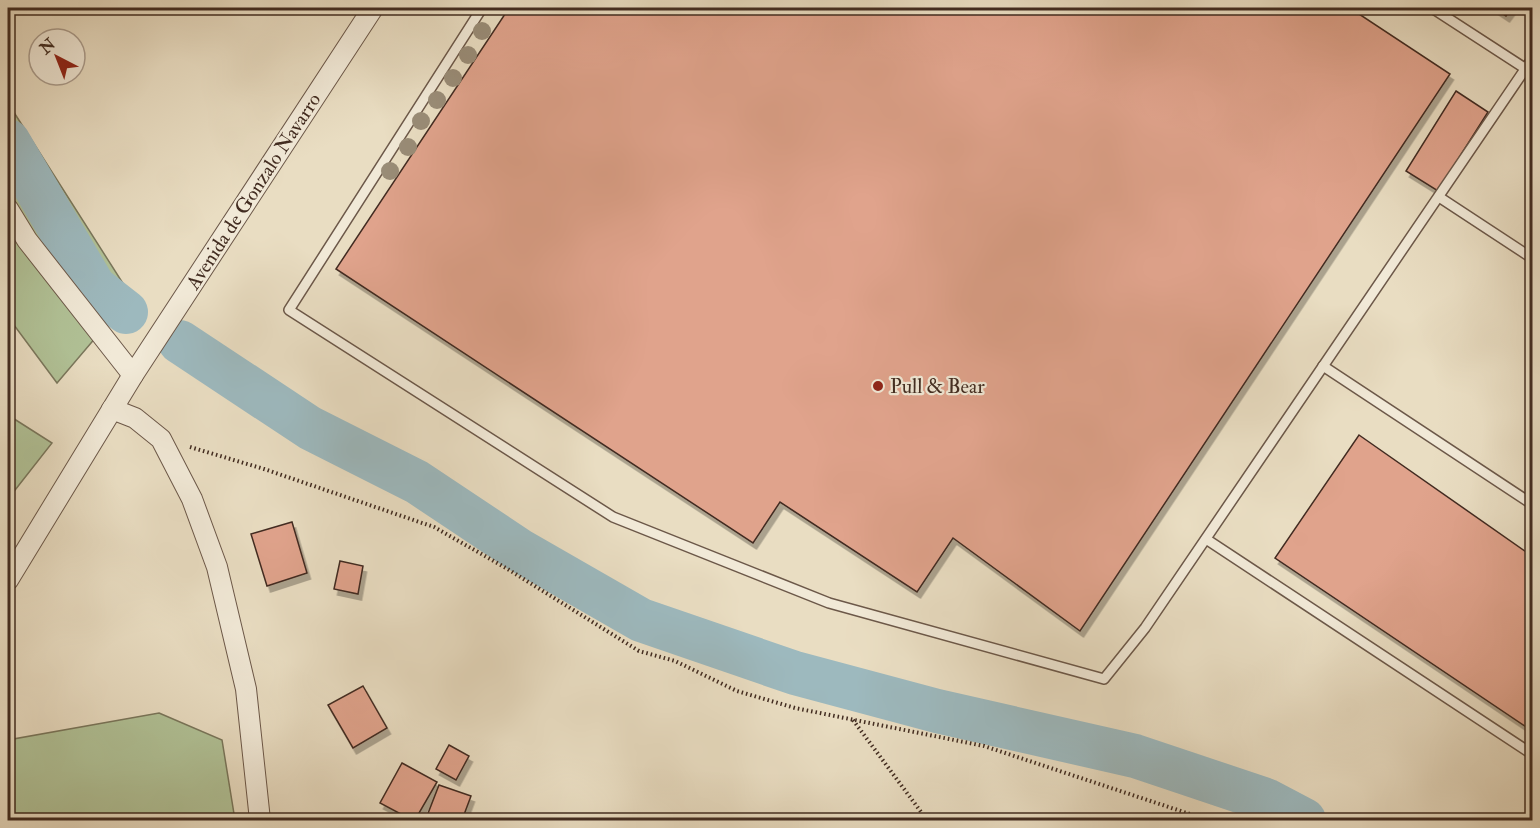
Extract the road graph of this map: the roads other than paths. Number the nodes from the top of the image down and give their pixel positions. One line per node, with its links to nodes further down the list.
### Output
1 (373, 8): 10 (street, Avenida de Gonzalo Navarro)
2 (483, 8): 13 (lane)
3 (1432, 8): 5 (lane)
4 (1533, 59): 5 (lane)
5 (1526, 69): 6 (lane)
6 (1439, 197): 8 (lane); 9 (lane)
7 (8, 208): 10 (street)
8 (1533, 258)
9 (1323, 366): 12 (lane); 13 (lane)
10 (133, 375): 11 (street, Avenida de Gonzalo Navarro)
11 (112, 409): 14 (street, Avenida de Gonzalo Navarro); 16 (street)
12 (1533, 504)
13 (1206, 539): 15 (lane)
14 (8, 580)
15 (1533, 754)
16 (260, 820)

